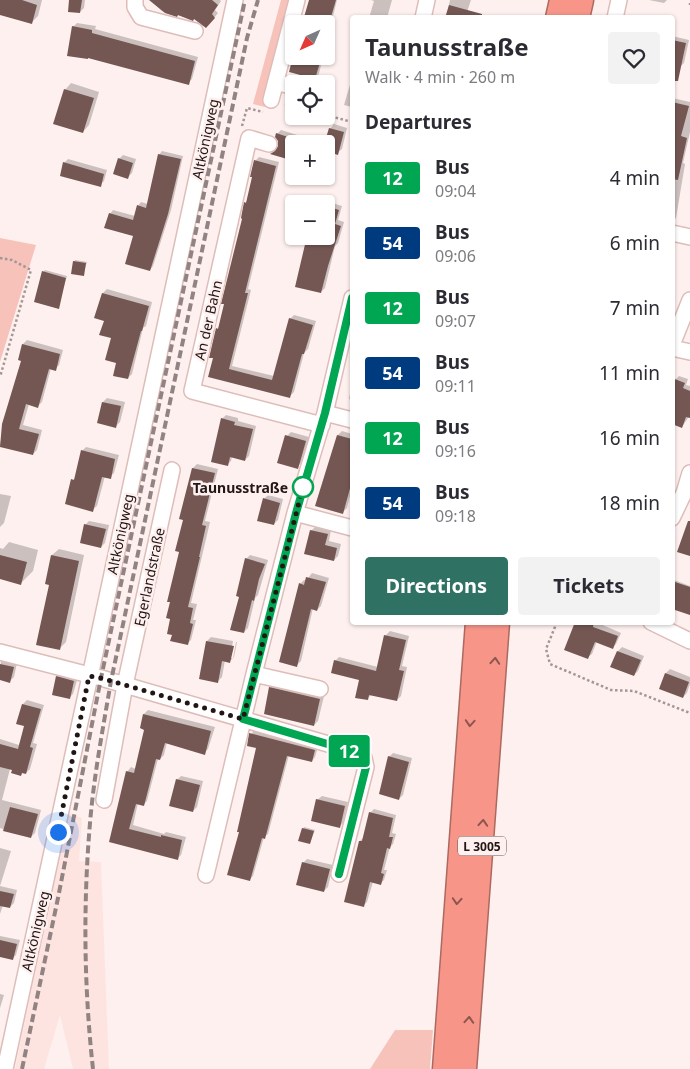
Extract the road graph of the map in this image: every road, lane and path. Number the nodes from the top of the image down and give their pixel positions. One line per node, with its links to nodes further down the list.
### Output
1 (135, 0): 12 (street)
2 (235, 0): 45 (street, Altkönigweg)
3 (297, 0): 13 (street)
4 (427, 0): 8 (street)
5 (561, 0): 9 (highway)
6 (582, 0): 10 (highway)
7 (619, 0): 11 (street)
8 (424, 15)
9 (558, 15)
10 (579, 15)
11 (616, 15)
12 (196, 31)
13 (276, 82): 14 (street); 15 (street)
14 (285, 84)
15 (271, 100): 16 (path); 19 (path)
16 (285, 104)
17 (335, 117): 18 (path)
18 (350, 121)
19 (249, 138): 20 (street); 30 (street, An der Bahn)
20 (269, 144)
21 (675, 234): 22 (street)
22 (690, 237)
23 (0, 258): 29 (path)
24 (690, 300): 26 (street)
25 (350, 311): 30 (street)
26 (677, 321)
27 (675, 347): 28 (street)
28 (690, 352)
29 (0, 377)
30 (323, 419): 31 (street); 35 (street)
31 (350, 420)
32 (172, 470): 46 (street, Egerlandstraße)
33 (690, 473): 34 (street)
34 (687, 494): 36 (street)
35 (296, 513): 37 (street); 44 (street)
36 (675, 513)
37 (350, 527)
38 (477, 625): 54 (highway, L 3005, one-way to 54)
39 (498, 625): 55 (highway, L 3005, one-way to 39)
40 (556, 625): 48 (path)
41 (658, 625): 42 (street)
42 (690, 640)
43 (0, 652): 45 (street)
44 (254, 674): 47 (street); 49 (street)
45 (89, 676): 46 (street); 53 (street, Altkönigweg)
46 (125, 684): 49 (street); 50 (street)
47 (320, 689)
48 (690, 713)
49 (243, 719): 51 (street); 52 (street)
50 (104, 800)
51 (339, 874)
52 (206, 875)
53 (5, 1069)
54 (444, 1069)
55 (466, 1069)

